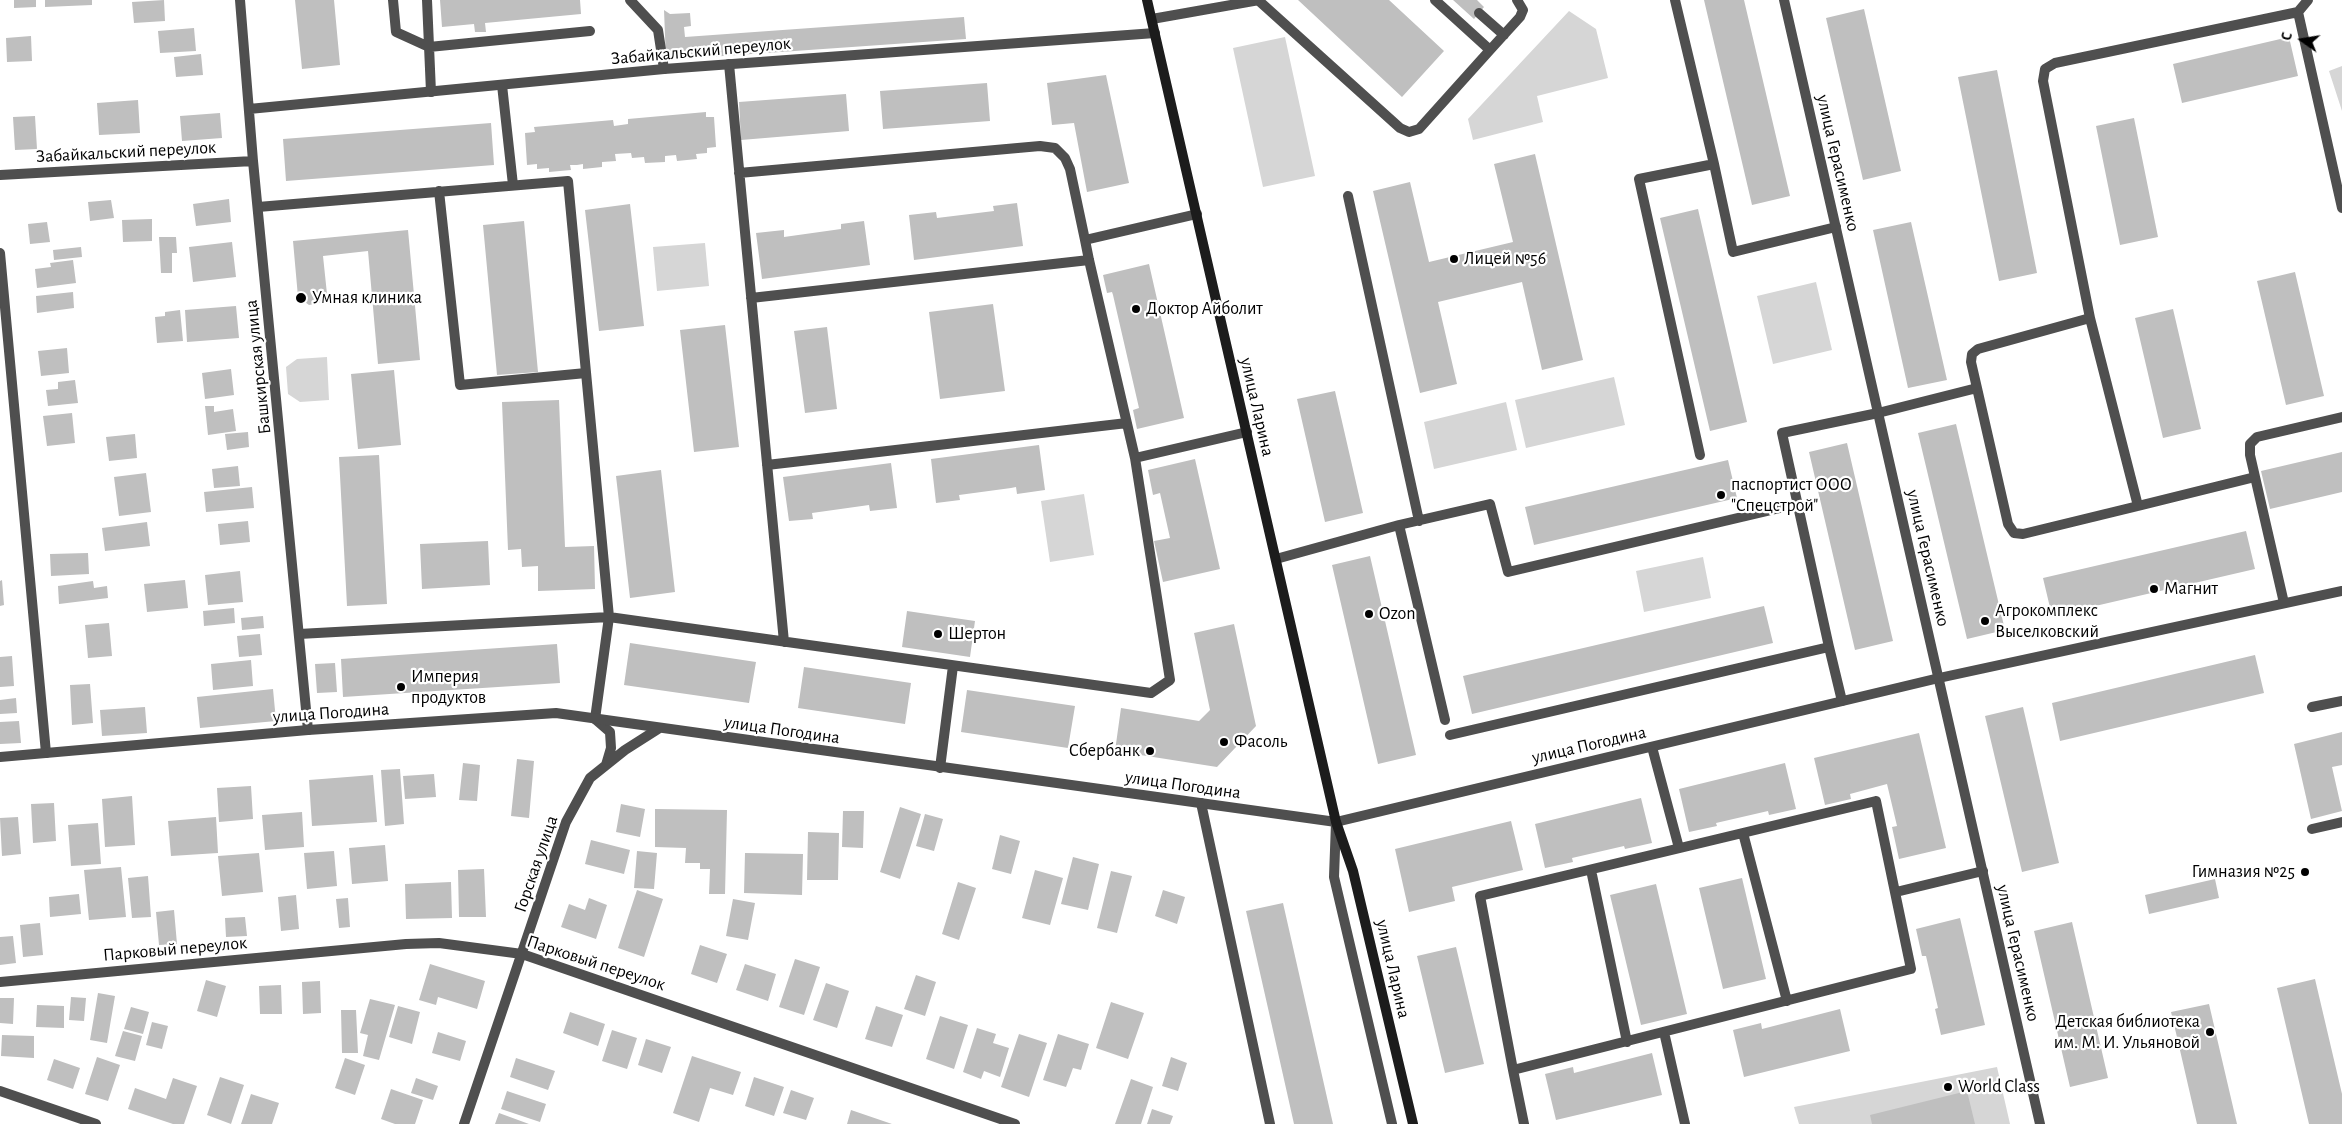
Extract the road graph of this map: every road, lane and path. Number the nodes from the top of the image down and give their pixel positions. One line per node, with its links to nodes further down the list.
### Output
1 (240, 0): 24 (street, Башкирская улица)
2 (393, 0): 18 (street)
3 (427, 0): 18 (street)
4 (630, 0): 21 (street)
5 (1148, 0): 14 (main road, улица Ларина)
6 (1258, 0): 14 (street); 19 (street)
7 (1435, 0): 19 (street)
8 (1517, 0): 17 (street)
9 (1675, 0): 26 (street)
10 (1784, 0): 35 (street, улица Герасименко)
11 (2308, 0): 12 (street)
12 (2298, 12): 33 (street); 40 (street)
13 (1479, 13): 17 (street)
14 (1152, 18): 16 (main road, улица Ларина)
15 (590, 31): 18 (street)
16 (1156, 33): 20 (street, Забайкальский переулок); 34 (main road, улица Ларина)
17 (1504, 35): 19 (street)
18 (429, 47): 23 (street)
19 (1490, 50)
20 (728, 64): 21 (street, Забайкальский переулок); 27 (street)
21 (664, 69): 22 (street, Забайкальский переулок)
22 (502, 85): 23 (street, Забайкальский переулок); 29 (street)
23 (431, 92): 24 (street, Забайкальский переулок)
24 (250, 109): 25 (street, Башкирская улица)
25 (253, 161): 28 (street, Забайкальский переулок); 32 (street, Башкирская улица)
26 (1714, 164): 35 (street); 47 (street)
27 (739, 172): 36 (street); 39 (street)
28 (0, 175)
29 (513, 185): 30 (street); 41 (street)
30 (439, 191): 32 (street); 41 (street)
31 (1348, 196): 53 (street)
32 (258, 207): 59 (street, Башкирская улица)
33 (2342, 208)
34 (1197, 214): 36 (street); 46 (main road, улица Ларина)
35 (1836, 227): 43 (street, улица Герасименко)
36 (1085, 240): 38 (street)
37 (0, 253): 73 (street)
38 (1089, 260): 39 (street); 45 (street)
39 (751, 298): 49 (street)
40 (2090, 318): 42 (street); 52 (street)
41 (586, 373): 58 (street)
42 (1977, 388): 43 (street); 52 (street)
43 (1878, 413): 51 (street); 63 (street, улица Герасименко)
44 (2342, 417): 50 (street)
45 (1127, 423): 48 (street); 49 (street)
46 (1247, 432): 48 (street); 55 (main road, улица Ларина)
47 (1700, 455)
48 (1135, 458): 62 (street)
49 (767, 465): 60 (street)
50 (2255, 477): 52 (street); 57 (street)
51 (1797, 504): 53 (street); 61 (street)
52 (2138, 506)
53 (1419, 521): 54 (street)
54 (1399, 525): 55 (street); 68 (street)
55 (1276, 559): 78 (main road, улица Ларина)
56 (2342, 591): 57 (street, улица Погодина)
57 (2284, 604): 63 (street, улица Погодина)
58 (609, 617): 59 (street); 60 (street); 67 (street)
59 (299, 634): 70 (street, Башкирская улица)
60 (784, 642): 62 (street)
61 (1829, 647): 64 (street); 71 (street)
62 (953, 666): 76 (street)
63 (1939, 678): 64 (street, улица Погодина); 84 (street, улица Герасименко)
64 (1842, 701): 72 (street, улица Погодина)
65 (2342, 701): 66 (street)
66 (2312, 707)
67 (595, 719): 69 (street, улица Погодина); 70 (street, улица Погодина); 75 (street)
68 (1445, 720)
69 (658, 729): 75 (street, Горская улица); 76 (street, улица Погодина)
70 (308, 730): 73 (street, улица Погодина)
71 (1450, 735)
72 (1652, 747): 78 (street, улица Погодина); 82 (street)
73 (46, 753): 74 (street, улица Погодина)
74 (0, 756)
75 (606, 765): 86 (street, Горская улица)
76 (940, 768): 77 (street, улица Погодина)
77 (1201, 803): 78 (street, улица Погодина); 96 (street)
78 (1336, 822): 97 (street, улица Ларина); 98 (main road, улица Ларина)
79 (2342, 822): 80 (street)
80 (2312, 828)
81 (1743, 833): 82 (street); 85 (street); 88 (street)
82 (1679, 848): 83 (street)
83 (1591, 870): 90 (street); 91 (street)
84 (1983, 871): 85 (street); 101 (street, улица Герасименко)
85 (1896, 892): 88 (street)
86 (522, 954): 87 (street, Парковый переулок); 94 (street, Горская улица); 95 (street, Парковый переулок)
87 (0, 982)
88 (1786, 1001): 89 (street)
89 (1664, 1032): 90 (street); 100 (street)
90 (1627, 1042): 91 (street)
91 (1513, 1070): 99 (street)
92 (0, 1090): 93 (street)
93 (96, 1124)
94 (464, 1124)
95 (1014, 1124)
96 (1270, 1124)
97 (1392, 1124)
98 (1413, 1124)
99 (1524, 1124)
100 (1685, 1124)
101 (2040, 1124)

